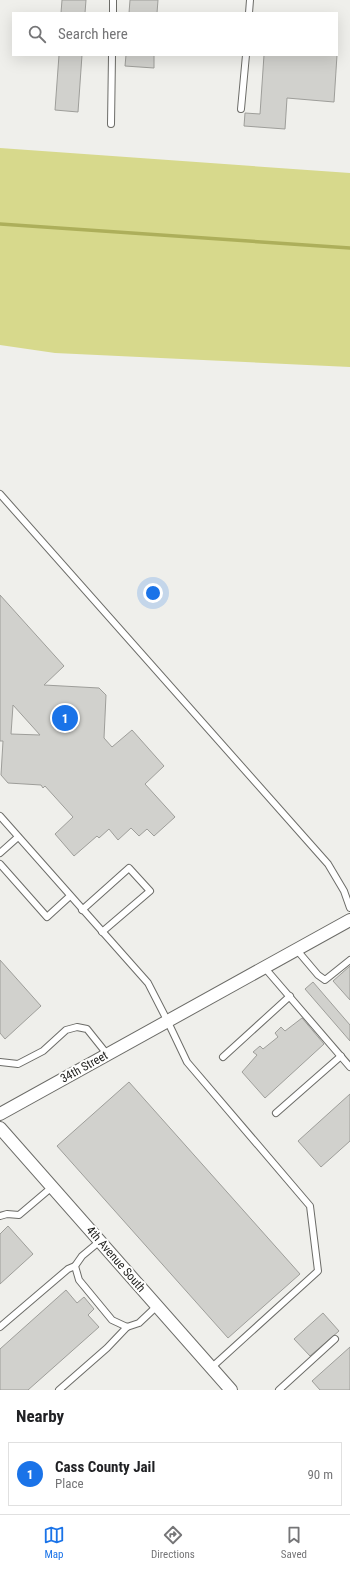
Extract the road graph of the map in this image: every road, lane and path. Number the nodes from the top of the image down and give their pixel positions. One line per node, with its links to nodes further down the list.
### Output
1 (113, 0): 3 (lane)
2 (250, 0): 4 (lane)
3 (113, 12)
4 (249, 12)
5 (112, 56): 8 (lane)
6 (246, 56): 7 (lane)
7 (241, 108)
8 (111, 124)
9 (0, 494): 15 (lane)
10 (0, 816): 11 (lane)
11 (18, 837): 12 (lane); 14 (lane)
12 (0, 853)
13 (0, 864): 14 (lane)
14 (70, 896): 16 (lane)
15 (350, 908)
16 (82, 910): 18 (lane); 18 (lane)
17 (350, 920): 19 (street, 34th Street)
18 (102, 932): 23 (lane)
19 (296, 949): 20 (lane); 21 (street, 34th Street)
20 (350, 960)
21 (264, 967): 22 (lane); 23 (street, 34th Street)
22 (290, 996): 25 (lane); 26 (lane)
23 (167, 1020): 24 (street, 34th Street); 40 (lane)
24 (107, 1054): 27 (lane); 30 (street, 34th Street)
25 (341, 1056): 28 (lane); 29 (lane)
26 (223, 1057)
27 (0, 1062)
28 (350, 1067)
29 (276, 1113)
30 (0, 1114)
31 (0, 1128): 32 (street, 4th Avenue South)
32 (52, 1187): 33 (lane); 34 (street, 4th Avenue South)
33 (0, 1216)
34 (100, 1241): 35 (lane); 36 (street, 4th Avenue South)
35 (75, 1266): 37 (lane); 38 (lane)
36 (157, 1306): 38 (lane); 40 (street, 4th Avenue South)
37 (0, 1327)
38 (127, 1327): 41 (lane)
39 (335, 1340): 43 (lane)
40 (211, 1368): 42 (street, 4th Avenue South)
41 (59, 1390)
42 (231, 1390)
43 (279, 1390)

